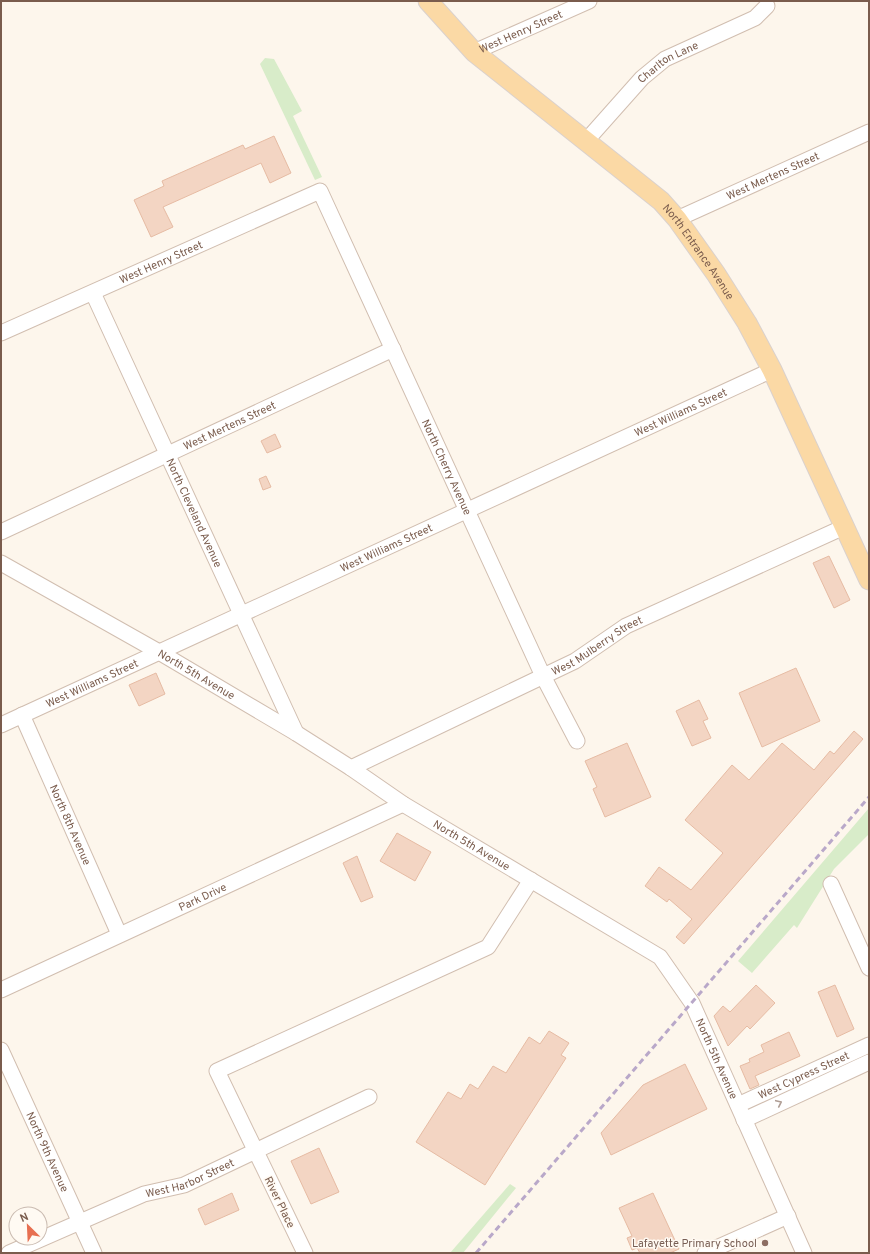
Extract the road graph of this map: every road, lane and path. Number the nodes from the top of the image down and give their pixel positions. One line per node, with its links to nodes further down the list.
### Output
1 (428, 1): 4 (main road, North Entrance Avenue)
2 (589, 1): 4 (street, West Henry Street)
3 (767, 6): 6 (street, Charlton Lane)
4 (474, 52): 6 (main road, North Entrance Avenue)
5 (869, 132): 8 (street, West Mertens Street)
6 (586, 141): 8 (main road, North Entrance Avenue)
7 (320, 191): 9 (street, West Henry Street); 11 (street, North Cherry Avenue)
8 (677, 220): 12 (main road, North Entrance Avenue)
9 (93, 293): 10 (street, West Henry Street); 13 (street, North Cleveland Avenue)
10 (1, 333)
11 (393, 349): 13 (street, West Mertens Street); 14 (street, North Cherry Avenue)
12 (772, 370): 14 (street, West Williams Street); 15 (main road, North Entrance Avenue)
13 (168, 453): 16 (street, West Mertens Street); 19 (street, North Cleveland Avenue)
14 (468, 511): 19 (street, West Williams Street); 21 (street, North Cherry Avenue)
15 (844, 526): 18 (main road, North Entrance Avenue); 21 (street, West Mulberry Street)
16 (1, 532)
17 (1, 563): 20 (street, North 5th Avenue)
18 (869, 580)
19 (242, 613): 20 (street, West Williams Street); 24 (street, North Cleveland Avenue)
20 (159, 652): 22 (street, West Williams Street); 24 (street, North 5th Avenue)
21 (543, 676): 25 (street, North Cherry Avenue); 26 (street, West Mulberry Street)
22 (22, 715): 23 (street, West Williams Street); 30 (street, North 8th Avenue)
23 (1, 725)
24 (296, 733): 26 (street, North 5th Avenue)
25 (577, 741)
26 (351, 768): 27 (street, North 5th Avenue)
27 (403, 804): 28 (street, North 5th Avenue); 30 (street, Park Drive)
28 (531, 880): 37 (street, North 5th Avenue); 39 (street, River Place)
29 (831, 884): 31 (street)
30 (119, 934): 32 (street, Park Drive)
31 (869, 968)
32 (1, 990)
33 (869, 1046): 37 (street, West Cypress Street)
34 (1, 1050): 41 (street, North 9th Avenue)
35 (869, 1062): 38 (street, West Cypress Street, one-way to 35)
36 (369, 1097): 39 (street, West Harbor Street)
37 (738, 1105): 38 (street, North 5th Avenue)
38 (744, 1120): 40 (street, North 5th Avenue)
39 (255, 1151): 41 (street, West Harbor Street); 44 (street, River Place)
40 (788, 1216): 45 (street); 46 (street, North 5th Avenue)
41 (80, 1223): 42 (street, West Harbor Street); 43 (street, North 9th Avenue)
42 (9, 1253)
43 (94, 1253)
44 (304, 1253)
45 (705, 1253)
46 (804, 1253)

